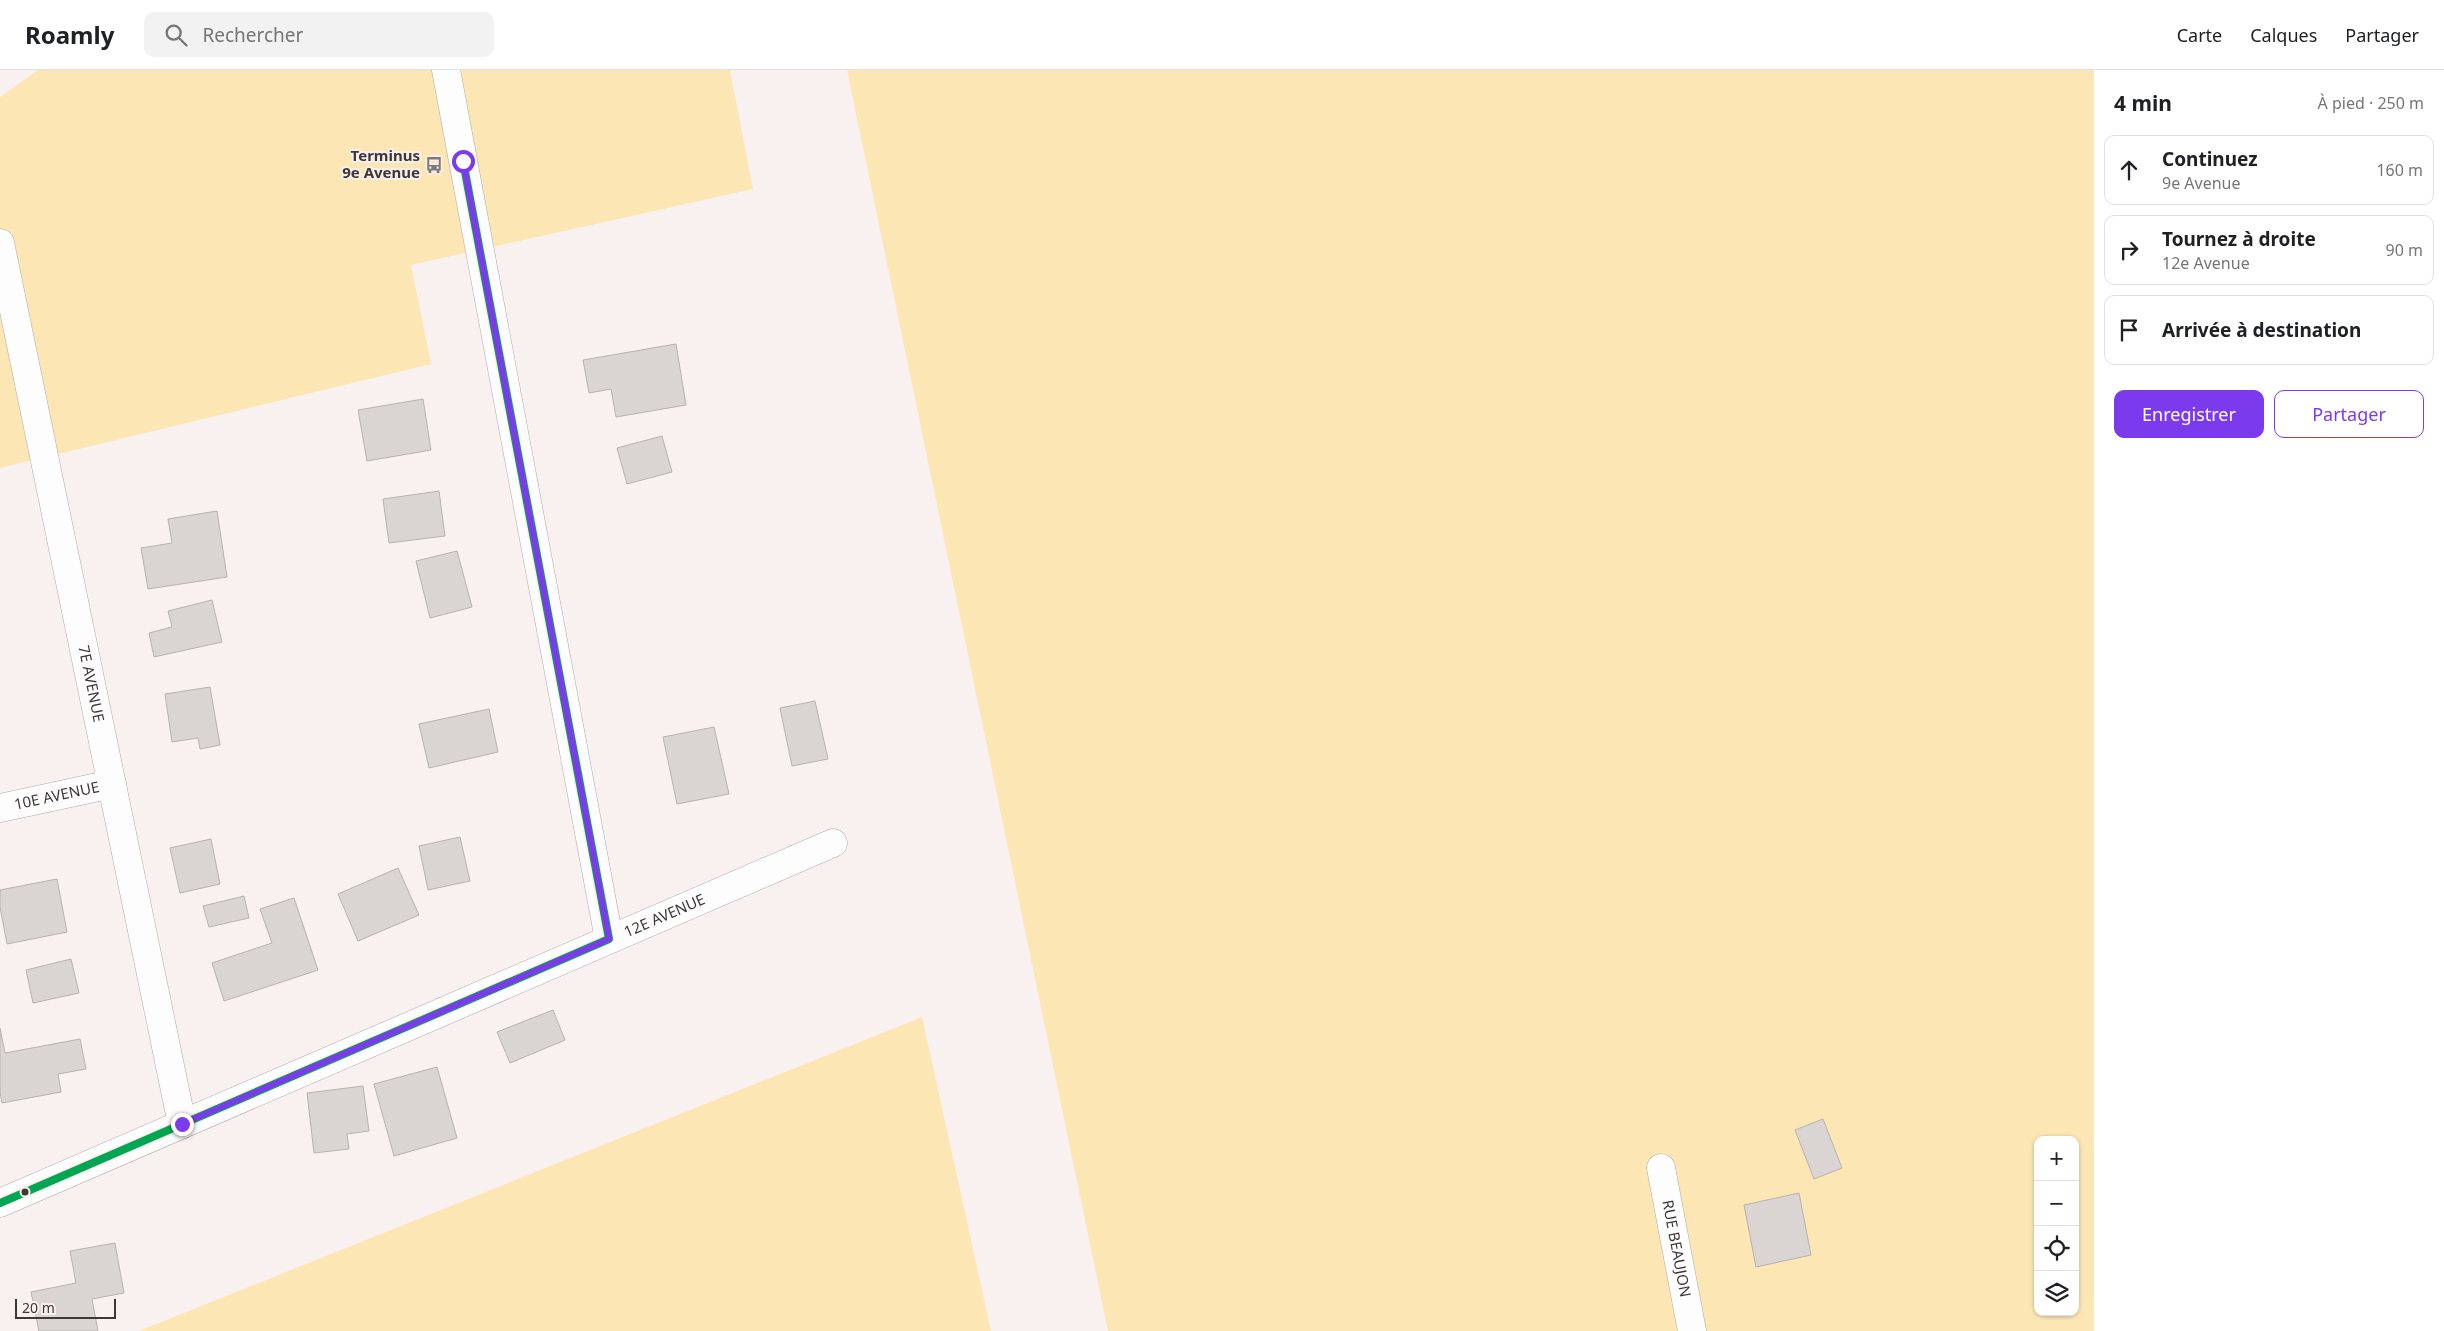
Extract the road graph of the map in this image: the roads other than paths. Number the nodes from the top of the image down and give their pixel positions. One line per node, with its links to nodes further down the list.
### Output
1 (446, 70): 6 (street)
2 (0, 243): 3 (street, 7E AVENUE)
3 (112, 784): 4 (street, 10E AVENUE); 7 (street, 7E AVENUE)
4 (0, 808)
5 (833, 843): 6 (street, 12E AVENUE)
6 (609, 939): 7 (street, 12E AVENUE)
7 (182, 1124): 9 (street, 12E AVENUE)
8 (1661, 1168): 10 (street, RUE BEAUJON)
9 (4, 1205)
10 (1692, 1331)

